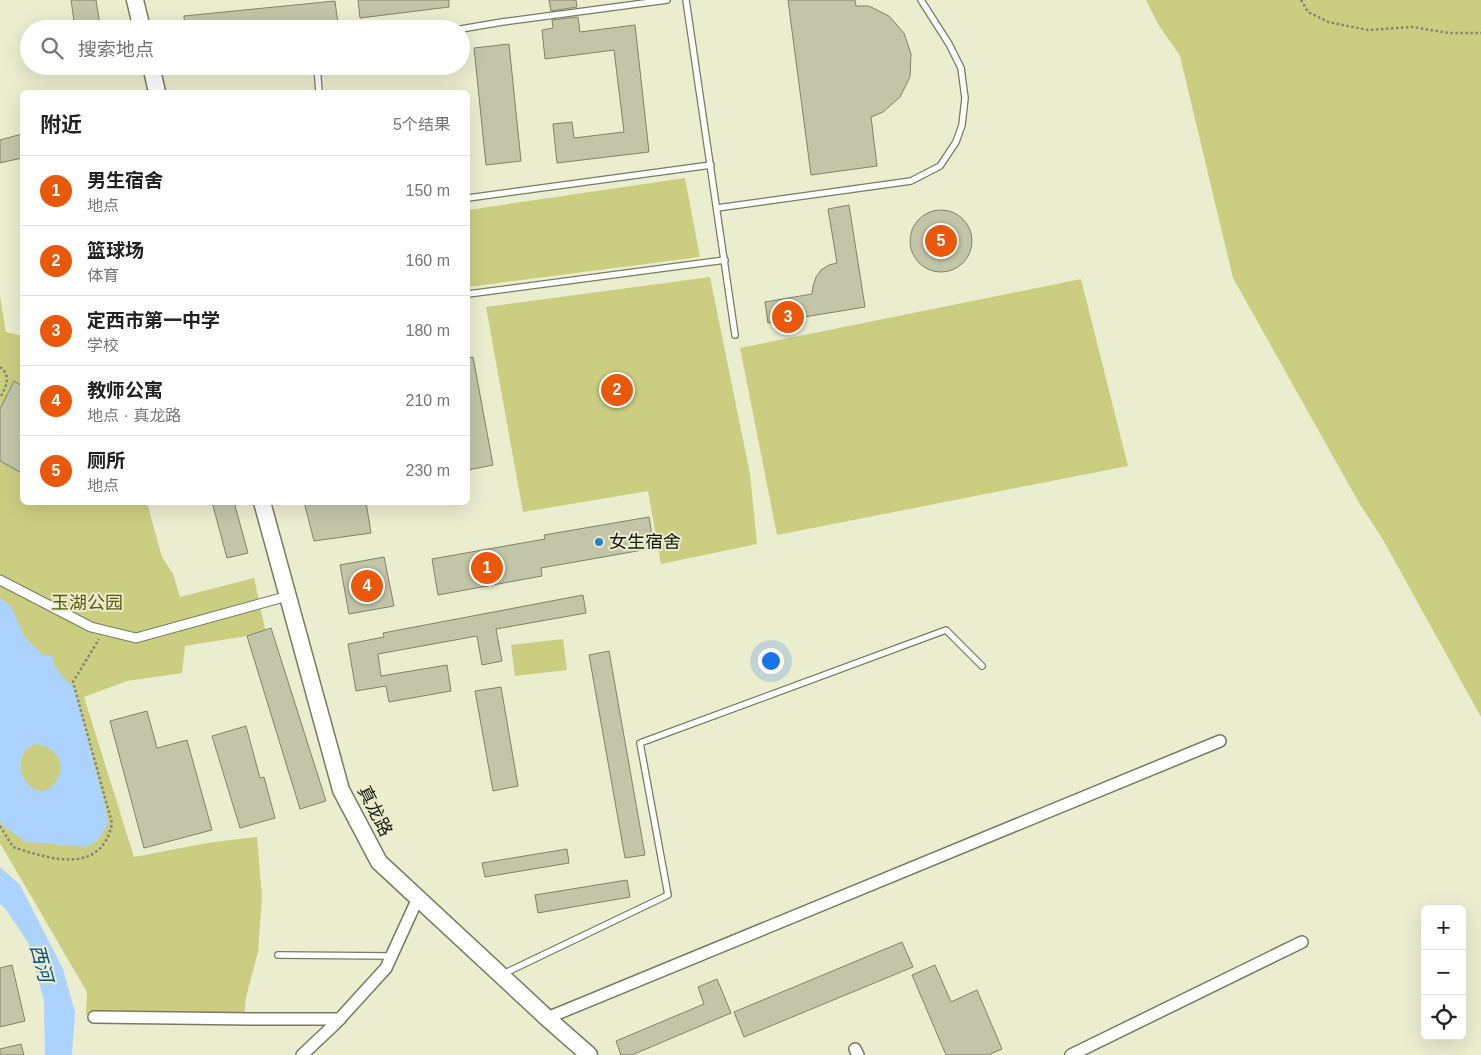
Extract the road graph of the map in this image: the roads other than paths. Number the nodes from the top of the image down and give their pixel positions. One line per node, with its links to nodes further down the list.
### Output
1 (135, 0): 5 (main road)
2 (668, 0): 6 (lane)
3 (686, 0): 11 (lane)
4 (920, 0): 13 (lane)
5 (140, 20)
6 (470, 27)
7 (153, 75): 9 (main road)
8 (318, 75): 10 (lane)
9 (157, 90)
10 (320, 90)
11 (710, 165): 12 (lane); 13 (lane)
12 (470, 198)
13 (717, 208): 14 (lane)
14 (725, 260): 15 (lane); 16 (lane)
15 (470, 294)
16 (735, 335)
17 (263, 505): 19 (main road, 真龙路)
18 (0, 580): 19 (street)
19 (288, 596): 22 (main road, 真龙路)
20 (982, 666): 26 (lane)
21 (1220, 741): 28 (street)
22 (418, 898): 25 (street); 26 (main road, 真龙路)
23 (1302, 942): 32 (street)
24 (278, 955): 25 (lane)
25 (392, 956): 29 (street)
26 (501, 974): 28 (main road, 真龙路)
27 (94, 1017): 29 (street)
28 (547, 1018): 31 (main road, 真龙路)
29 (340, 1019): 30 (street)
30 (302, 1055)
31 (589, 1055)
32 (1071, 1055)

